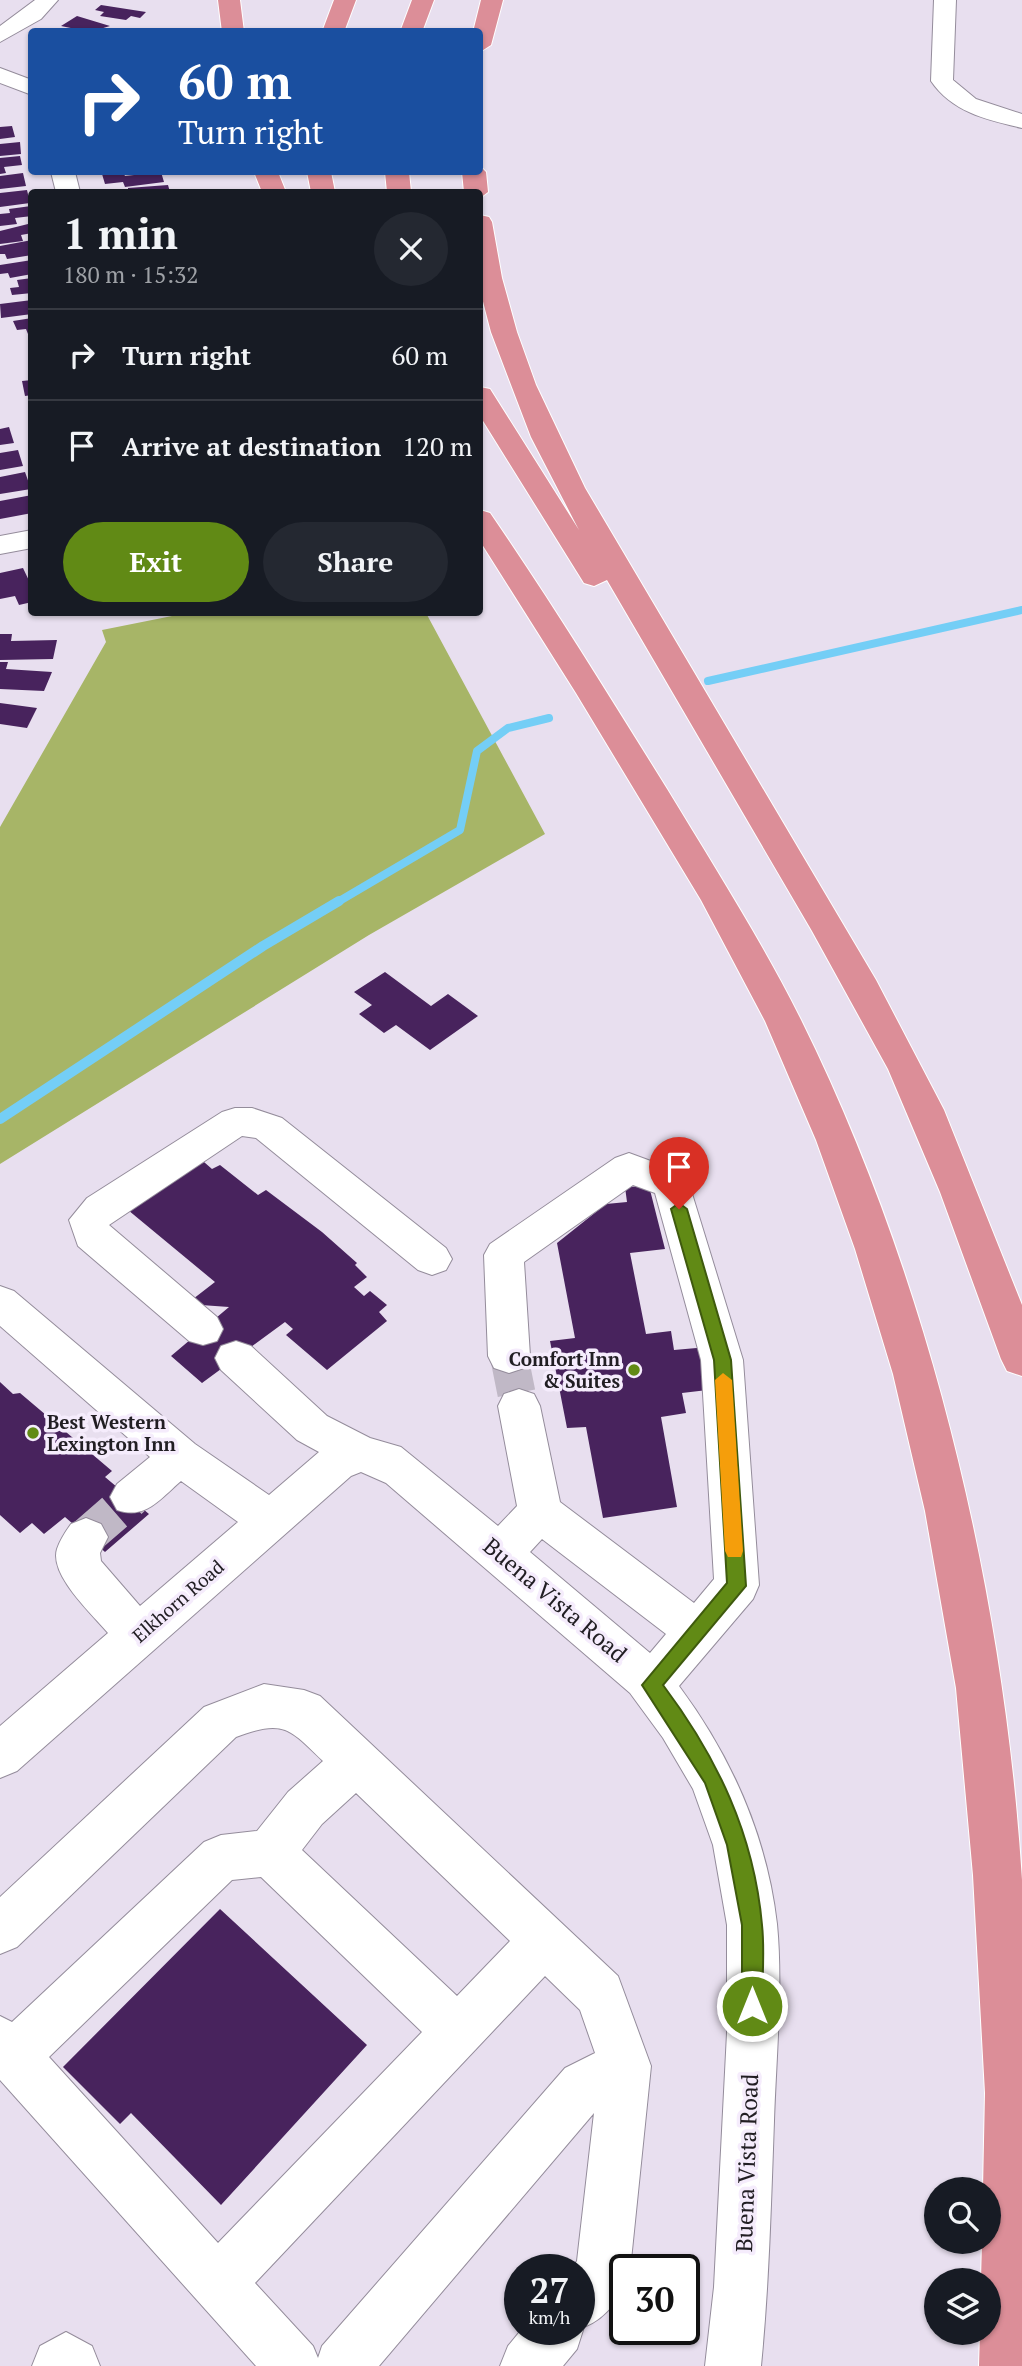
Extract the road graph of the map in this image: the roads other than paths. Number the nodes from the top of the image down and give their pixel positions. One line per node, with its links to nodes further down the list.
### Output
1 (47, 0): 11 (street)
2 (229, 0): 7 (highway)
3 (345, 0): 8 (highway)
4 (423, 0): 9 (highway)
5 (492, 0): 10 (highway)
6 (945, 0): 14 (street)
7 (232, 28)
8 (334, 28)
9 (412, 28)
10 (483, 34)
11 (0, 35)
12 (0, 75): 13 (street)
13 (28, 86)
14 (1022, 121)
15 (483, 254): 22 (highway)
16 (483, 400): 22 (highway)
17 (483, 524): 21 (highway)
18 (483, 536): 21 (highway)
19 (28, 540): 20 (street)
20 (0, 545)
21 (592, 693): 57 (highway)
22 (730, 766): 28 (highway)
23 (432, 1259): 25 (street)
24 (0, 1302): 31 (street)
25 (203, 1329)
26 (509, 1356): 37 (street)
27 (236, 1358): 30 (street, Buena Vista Road)
28 (1022, 1359)
29 (519, 1406): 33 (street)
30 (361, 1454): 34 (street, Elkhorn Road); 36 (street, Buena Vista Road)
31 (180, 1457): 32 (street); 34 (street)
32 (132, 1497)
33 (540, 1512): 36 (street); 37 (street)
34 (270, 1520): 38 (street, Elkhorn Road)
35 (86, 1537): 38 (street)
36 (501, 1553): 39 (street, Buena Vista Road)
37 (696, 1631): 39 (street)
38 (138, 1636): 40 (street, Elkhorn Road)
39 (651, 1685): 56 (street, Buena Vista Road)
40 (0, 1756)
41 (356, 1762): 42 (street); 43 (street); 44 (street)
42 (270, 1853): 45 (street); 46 (street)
43 (0, 1930)
44 (544, 1941): 45 (street); 47 (street)
45 (457, 2031): 49 (street)
46 (6, 2049): 49 (street)
47 (625, 2066): 48 (street); 54 (street)
48 (595, 2282)
49 (218, 2283): 53 (street)
50 (544, 2345): 55 (street)
51 (60, 2366): 52 (street)
52 (72, 2366)
53 (293, 2366)
54 (342, 2366)
55 (528, 2366)
56 (733, 2366)
57 (1007, 2366)

